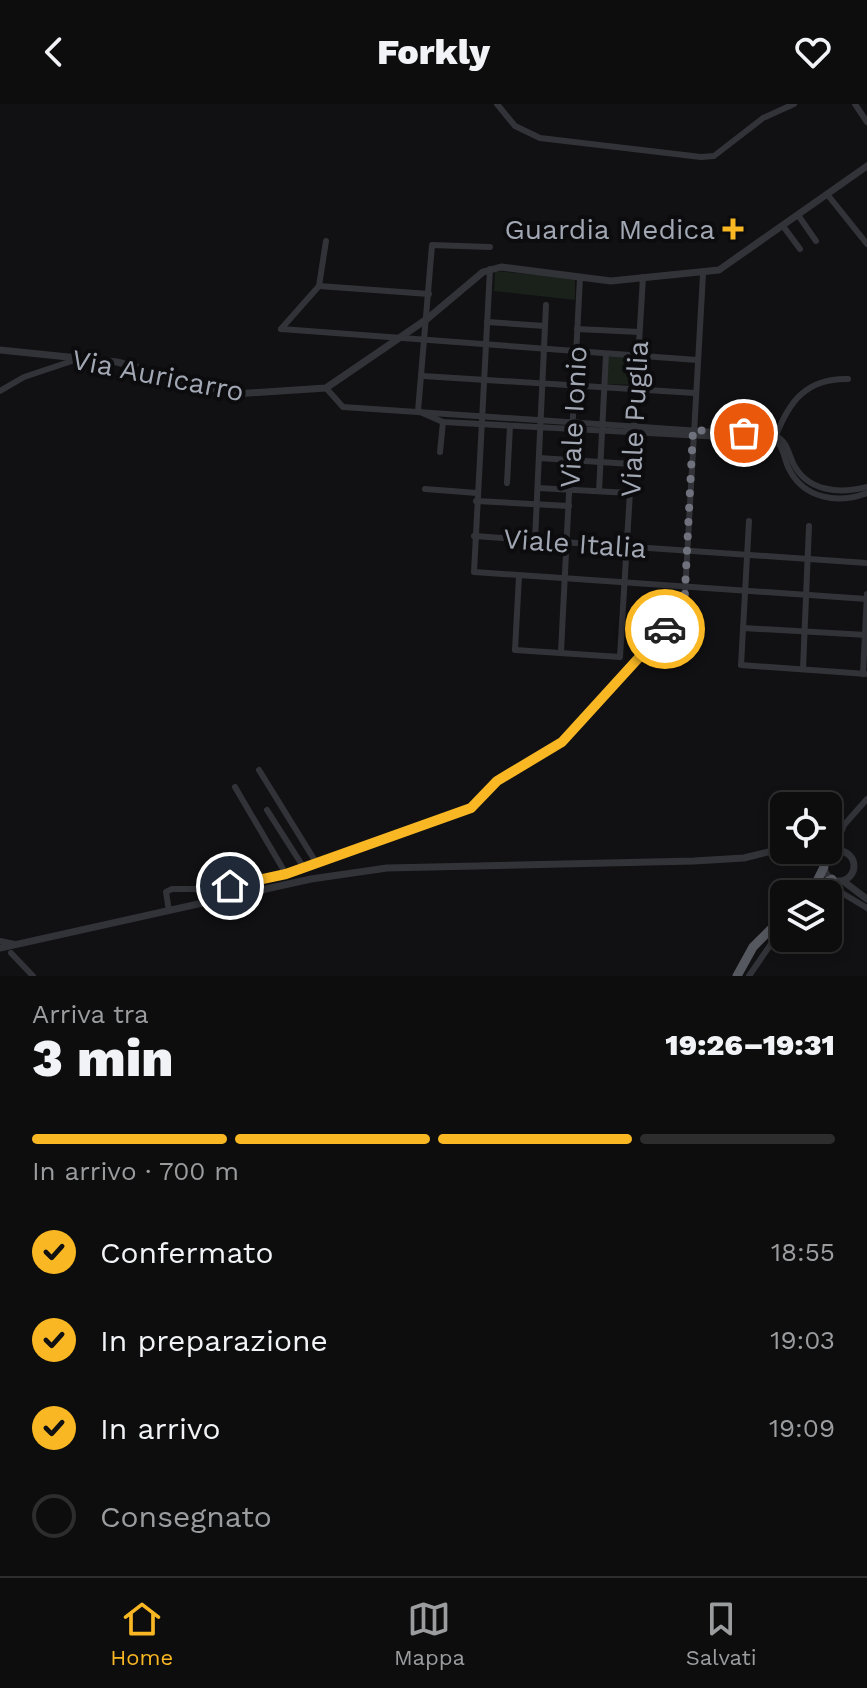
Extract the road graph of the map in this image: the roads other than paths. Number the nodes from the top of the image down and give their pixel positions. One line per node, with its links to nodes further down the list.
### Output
1 (497, 104): 2 (street)
2 (794, 104)
3 (855, 104): 4 (street)
4 (867, 122)
5 (867, 166): 6 (street)
6 (827, 194): 7 (street); 11 (street)
7 (798, 215): 8 (street); 10 (street)
8 (783, 226): 13 (street); 15 (street)
9 (326, 241): 18 (street)
10 (816, 241)
11 (867, 244)
12 (490, 247): 19 (street)
13 (800, 249)
14 (490, 269): 16 (street); 21 (street, Via Auricarro); 22 (street)
15 (703, 274): 17 (street); 35 (street)
16 (580, 277): 17 (street); 24 (street, Viale Ionio)
17 (643, 277): 25 (street, Viale Puglia)
18 (319, 286): 19 (street); 26 (street)
19 (429, 294): 21 (street)
20 (546, 305): 23 (street)
21 (427, 319): 26 (street, Via Auricarro); 27 (street)
22 (487, 322): 23 (street); 28 (street)
23 (545, 326): 30 (street)
24 (577, 329): 25 (street); 31 (street, Viale Ionio)
25 (639, 332): 33 (street, Viale Puglia)
26 (398, 340): 27 (street); 41 (street, Via Auricarro)
27 (425, 342): 28 (street); 36 (street)
28 (485, 346): 30 (street); 38 (street)
29 (0, 350): 34 (street, Via Auricarro)
30 (544, 350): 31 (street); 39 (street)
31 (576, 352): 32 (street); 40 (street, Viale Ionio)
32 (606, 354): 33 (street); 42 (street)
33 (637, 356): 35 (street); 43 (street, Viale Puglia)
34 (82, 358): 41 (street, Via Auricarro); 44 (street)
35 (697, 360): 45 (street)
36 (423, 376): 38 (street); 46 (street)
37 (848, 379): 55 (street)
38 (483, 381): 39 (street); 47 (street)
39 (542, 385): 40 (street); 49 (street)
40 (574, 387): 42 (street); 51 (street, Viale Ionio)
41 (326, 388): 46 (street)
42 (604, 389): 43 (street); 52 (street)
43 (635, 390): 45 (street); 53 (street, Viale Puglia)
44 (0, 391)
45 (695, 393): 54 (street)
46 (418, 411): 47 (street); 48 (street)
47 (480, 421): 48 (street); 49 (street); 50 (street); 67 (street)
48 (443, 422): 56 (street)
49 (540, 424): 50 (street); 51 (street); 57 (street)
50 (510, 426): 61 (street)
51 (573, 426): 52 (street); 58 (street, Viale Ionio)
52 (602, 428): 53 (street); 59 (street)
53 (633, 429): 54 (street); 60 (street, Viale Puglia)
54 (693, 433): 55 (street); 79 (street)
55 (776, 438): 62 (street); 69 (street)
56 (440, 452)
57 (539, 458): 58 (street); 63 (street)
58 (571, 460): 59 (street); 65 (street, Viale Ionio)
59 (601, 462): 60 (street); 66 (street)
60 (631, 464): 68 (street, Viale Puglia)
61 (507, 483)
62 (867, 487)
63 (538, 488): 65 (street); 71 (street)
64 (425, 489): 67 (street)
65 (569, 489): 66 (street); 72 (street, Viale Ionio)
66 (599, 491): 68 (street)
67 (477, 493): 70 (street)
68 (630, 493): 78 (street, Viale Puglia)
69 (867, 493)
70 (476, 501): 71 (street); 75 (street)
71 (537, 505): 72 (street); 76 (street)
72 (569, 506): 77 (street, Viale Ionio)
73 (749, 521): 80 (street)
74 (809, 526): 81 (street)
75 (474, 536): 76 (street, Viale Italia); 83 (street)
76 (535, 540): 77 (street, Viale Italia)
77 (567, 542): 78 (street, Viale Italia); 84 (street, Viale Ionio)
78 (627, 546): 79 (street, Viale Italia); 85 (street, Viale Puglia)
79 (687, 551): 80 (street, Viale Italia); 86 (street)
80 (747, 555): 81 (street, Viale Italia); 87 (street)
81 (808, 559): 82 (street, Viale Italia); 88 (street)
82 (867, 563)
83 (519, 576): 84 (street); 93 (street)
84 (565, 580): 85 (street); 93 (street, Viale Ionio)
85 (624, 584): 86 (street); 93 (street, Viale Puglia)
86 (684, 589): 87 (street); 104 (street)
87 (745, 592): 88 (street); 90 (street)
88 (807, 597): 89 (street); 91 (street)
89 (867, 597): 92 (street)
90 (743, 628): 91 (street); 94 (street)
91 (804, 633): 92 (street); 94 (street)
92 (866, 635): 95 (street)
93 (561, 652)
94 (803, 669): 95 (street)
95 (865, 674)
96 (259, 770): 104 (street)
97 (235, 787): 107 (street)
98 (867, 799): 100 (street)
99 (267, 810): 106 (street)
100 (842, 832)
101 (842, 847): 102 (street)
102 (843, 851): 108 (street)
103 (770, 852): 115 (street)
104 (317, 864): 106 (street)
105 (824, 865): 109 (highway); 110 (street)
106 (304, 868): 107 (street)
107 (286, 874): 115 (street)
108 (853, 874): 110 (street); 113 (street)
109 (818, 880)
110 (838, 880)
111 (842, 883): 113 (street)
112 (842, 893): 114 (street)
113 (867, 899)
114 (867, 908)
115 (169, 911): 119 (street)
116 (770, 930): 122 (highway)
117 (0, 941): 119 (street)
118 (770, 945): 123 (street)
119 (9, 948): 120 (street); 121 (street)
120 (0, 955)
121 (33, 976)
122 (737, 976)
123 (749, 976)

